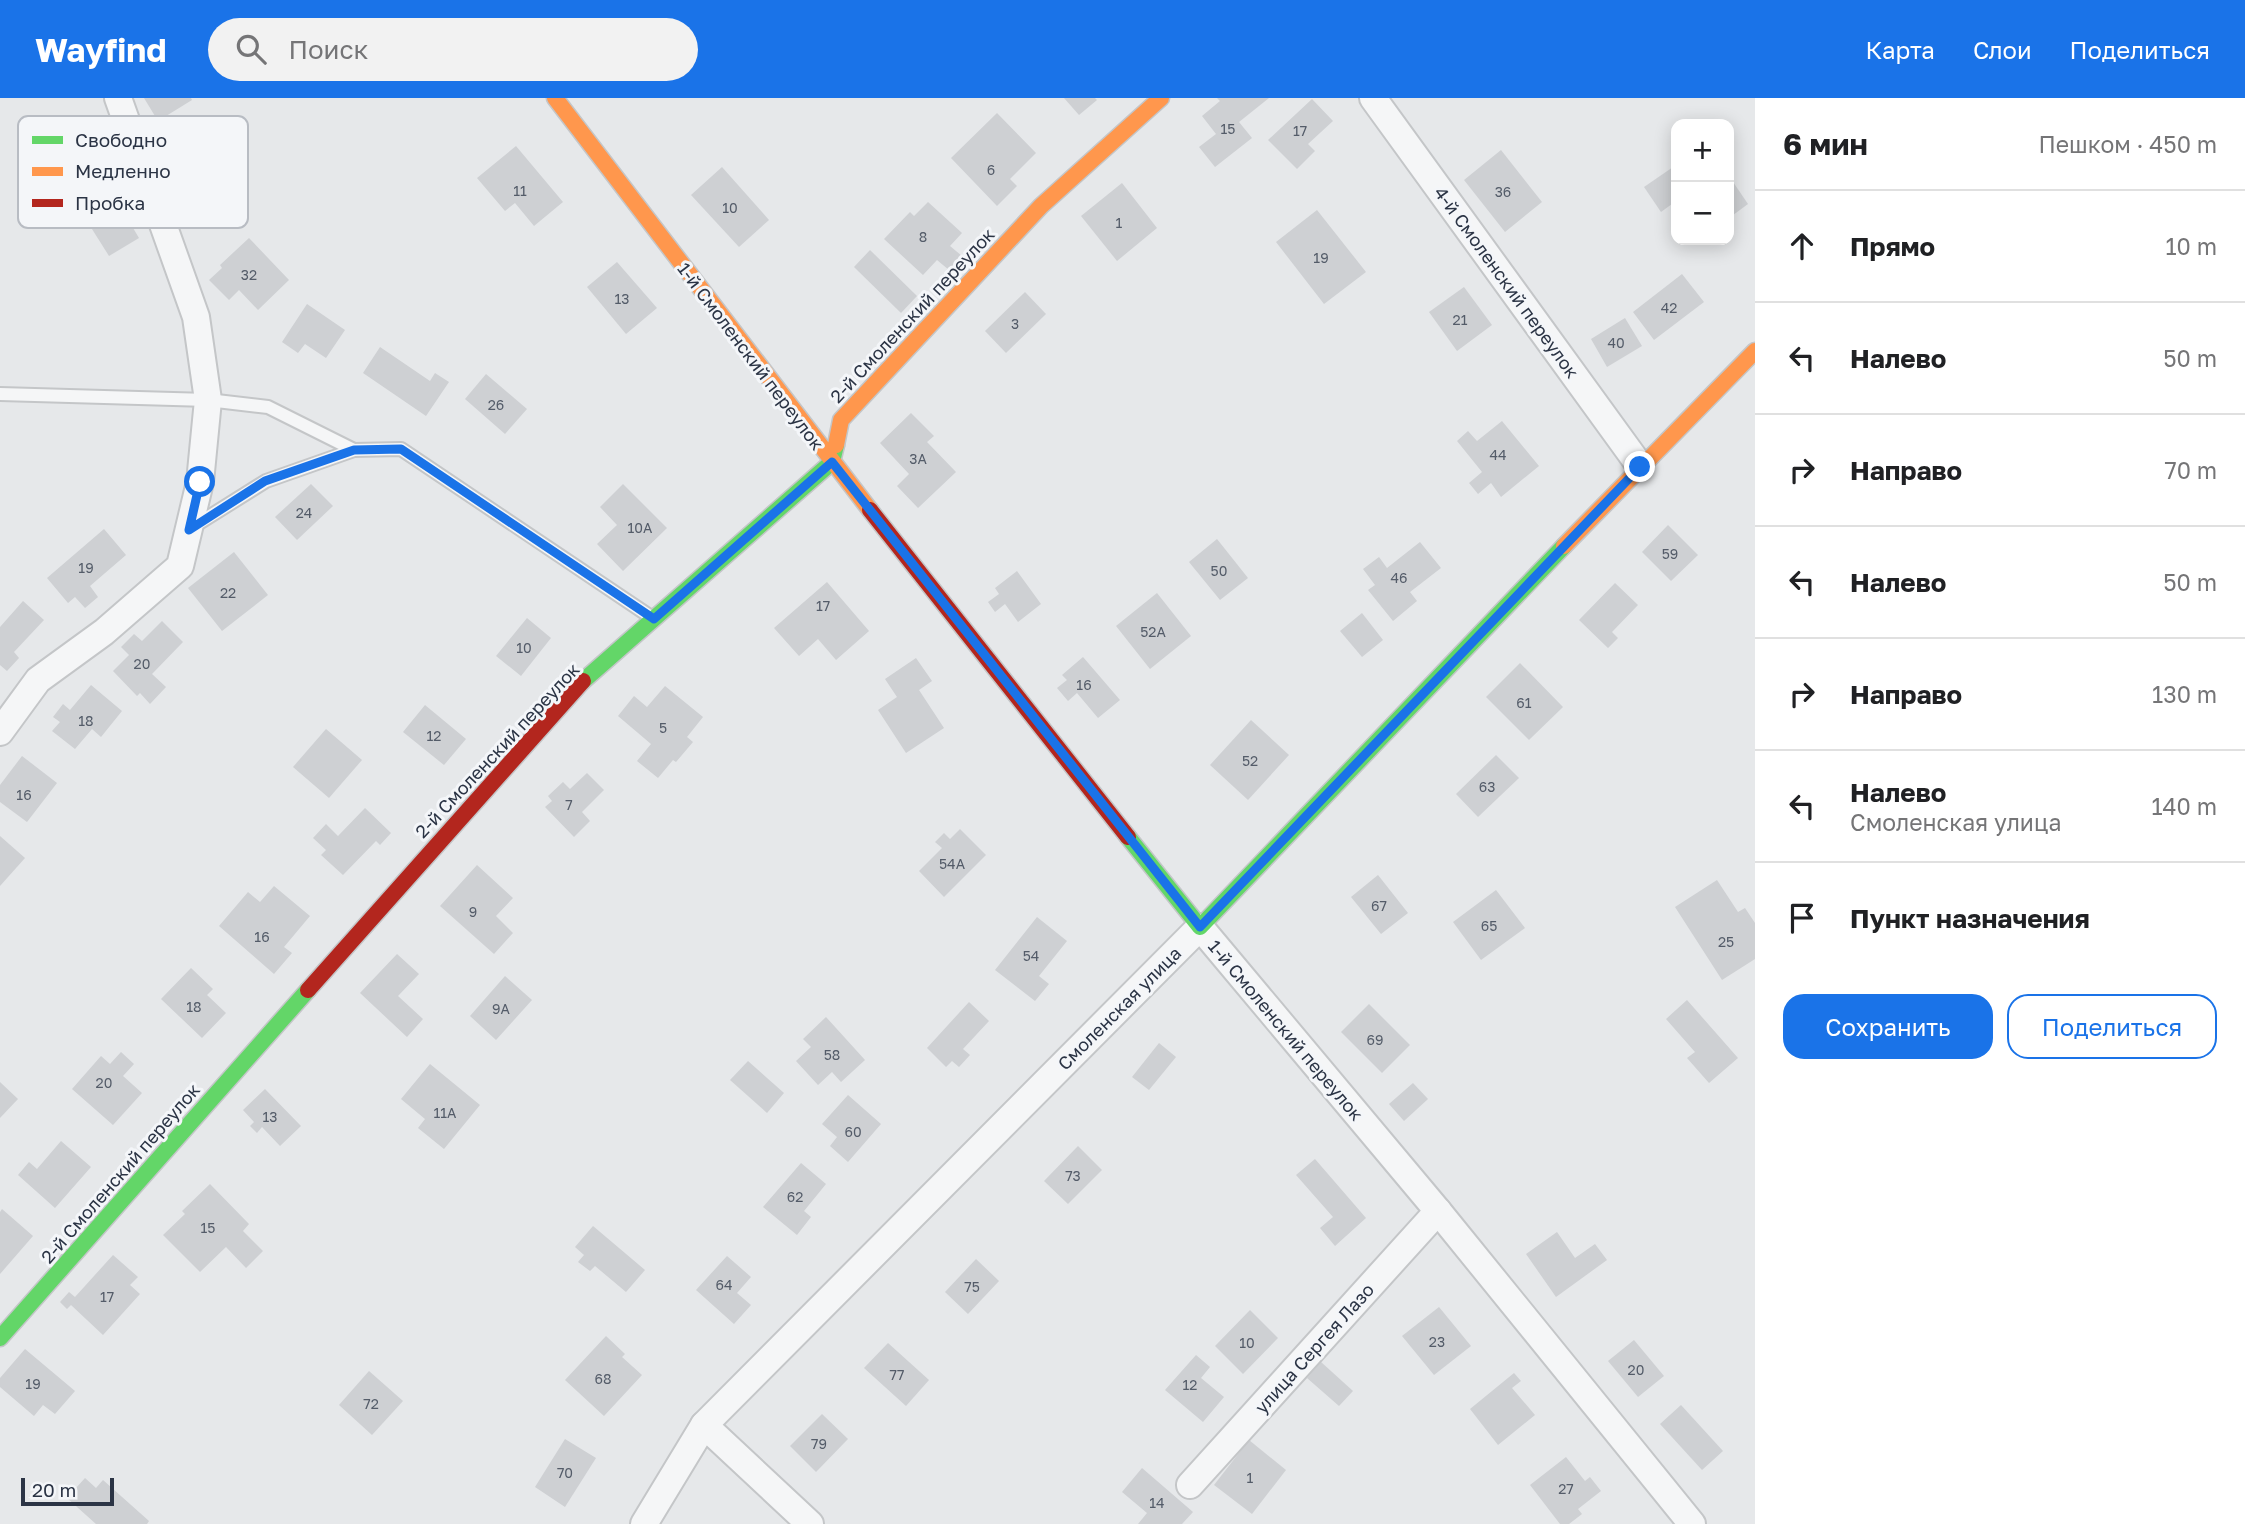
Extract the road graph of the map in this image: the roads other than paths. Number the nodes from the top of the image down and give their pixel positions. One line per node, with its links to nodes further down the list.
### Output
1 (118, 98): 5 (street)
2 (555, 98): 11 (street, 1-й Смоленский переулок)
3 (1161, 98): 11 (street, 2-й Смоленский переулок)
4 (1373, 98): 12 (street, 4-й Смоленский переулок)
5 (124, 116)
6 (164, 228): 9 (street)
7 (1755, 351): 12 (street, Смоленская улица)
8 (0, 394): 9 (lane)
9 (208, 400): 10 (lane); 13 (street)
10 (354, 450): 13 (lane); 14 (lane)
11 (832, 462): 14 (street, 2-й Смоленский переулок); 16 (street, 1-й Смоленский переулок)
12 (1640, 467): 16 (street, Смоленская улица)
13 (189, 530): 15 (street)
14 (654, 619): 18 (street, 2-й Смоленский переулок)
15 (0, 732)
16 (1200, 927): 17 (street, 1-й Смоленский переулок); 19 (street, Смоленская улица)
17 (1438, 1211): 20 (street, улица Сергея Лазо); 23 (street, 1-й Смоленский переулок)
18 (0, 1338)
19 (704, 1425): 21 (street, Смоленская улица); 22 (street)
20 (1190, 1485)
21 (644, 1524)
22 (810, 1524)
23 (1692, 1524)

